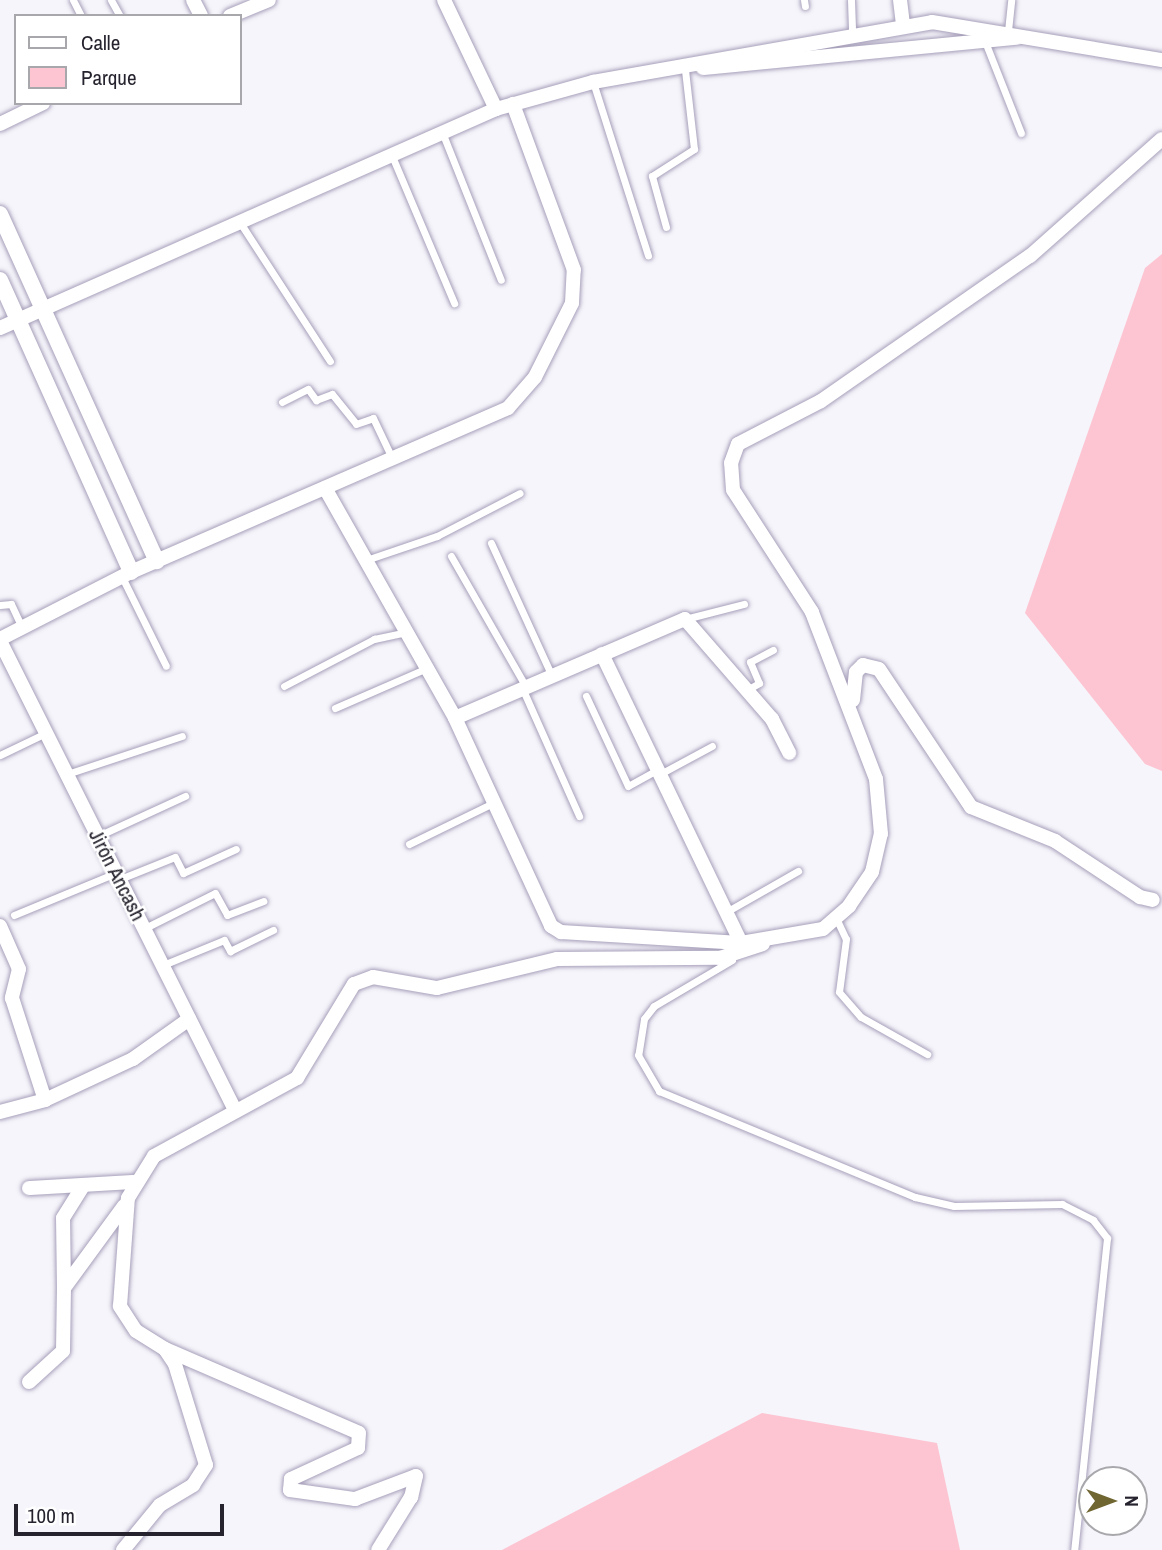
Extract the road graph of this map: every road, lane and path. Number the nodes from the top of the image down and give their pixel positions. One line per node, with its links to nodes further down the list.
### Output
1 (270, 0): 6 (street)
2 (444, 0): 19 (street)
3 (851, 0): 10 (lane)
4 (900, 0): 7 (street)
5 (1011, 0): 9 (lane)
6 (235, 14)
7 (903, 24): 8 (street); 10 (street)
8 (979, 27): 9 (street); 12 (lane)
9 (1008, 31): 11 (street)
10 (852, 33): 15 (street)
11 (1038, 36): 12 (street); 13 (street)
12 (985, 41): 14 (street); 22 (lane)
13 (1162, 60)
14 (685, 70): 15 (street); 27 (lane)
15 (632, 74): 16 (street)
16 (593, 82): 17 (street); 28 (lane)
17 (513, 104): 19 (street); 37 (street)
18 (39, 105): 20 (street)
19 (496, 109): 21 (street)
20 (0, 124)
21 (442, 132): 24 (street); 30 (lane)
22 (1021, 133)
23 (1162, 139): 61 (street)
24 (392, 156): 26 (street); 31 (lane)
25 (0, 214): 32 (street)
26 (239, 220): 32 (street); 35 (lane)
27 (666, 227)
28 (648, 255)
29 (0, 280): 33 (street)
30 (501, 280)
31 (454, 303)
32 (43, 308): 33 (street); 43 (street)
33 (18, 319): 34 (street); 44 (street)
34 (0, 327)
35 (330, 361)
36 (282, 402): 37 (lane)
37 (392, 458): 38 (street)
38 (325, 488): 42 (street); 43 (street)
39 (520, 493): 42 (lane)
40 (491, 543): 55 (lane)
41 (451, 556): 57 (lane)
42 (369, 559): 49 (street)
43 (158, 561): 44 (street)
44 (127, 575): 48 (street); 53 (lane)
45 (744, 604): 47 (lane)
46 (0, 605): 48 (lane)
47 (685, 619): 52 (street); 58 (street)
48 (22, 628): 50 (street)
49 (407, 631): 54 (street); 56 (lane)
50 (0, 640): 63 (street, Jirón Ancash)
51 (773, 650): 58 (lane)
52 (602, 654): 55 (street); 68 (street)
53 (166, 666)
54 (427, 667): 60 (lane); 62 (street)
55 (552, 676): 57 (street)
56 (284, 685)
57 (524, 688): 62 (street); 72 (lane)
58 (745, 691): 66 (street)
59 (586, 696): 68 (lane)
60 (335, 708)
61 (853, 708): 78 (street); 82 (street)
62 (455, 718): 71 (street)
63 (46, 733): 67 (lane); 69 (street, Jirón Ancash)
64 (182, 736): 69 (lane)
65 (712, 746): 68 (lane)
66 (789, 753)
67 (0, 755)
68 (659, 772): 80 (street)
69 (67, 774): 73 (street, Jirón Ancash)
70 (185, 796): 73 (lane)
71 (495, 802): 74 (lane); 86 (street)
72 (579, 816)
73 (98, 836): 77 (street, Jirón Ancash)
74 (409, 844)
75 (236, 849): 77 (lane)
76 (798, 871): 80 (lane)
77 (118, 877): 81 (lane); 84 (street, Jirón Ancash)
78 (1153, 900)
79 (263, 901): 84 (lane)
80 (725, 912): 86 (street)
81 (14, 915)
82 (836, 918): 86 (street); 89 (lane)
83 (0, 926): 90 (street)
84 (144, 929): 87 (street, Jirón Ancash)
85 (273, 930): 87 (lane)
86 (740, 949): 91 (street); 104 (lane)
87 (163, 966): 88 (street, Jirón Ancash)
88 (189, 1019): 90 (street); 91 (street, Jirón Ancash)
89 (927, 1054)
90 (44, 1100): 92 (street)
91 (235, 1110): 93 (street)
92 (0, 1112)
93 (134, 1182): 95 (street); 96 (street)
94 (29, 1188): 95 (street)
95 (82, 1188): 97 (street)
96 (128, 1198): 97 (street); 98 (street)
97 (64, 1288): 99 (street)
98 (165, 1349): 100 (street); 103 (street)
99 (29, 1382)
100 (138, 1534): 101 (street); 102 (street)
101 (123, 1550)
102 (135, 1550)
103 (378, 1550)
104 (1074, 1550)

